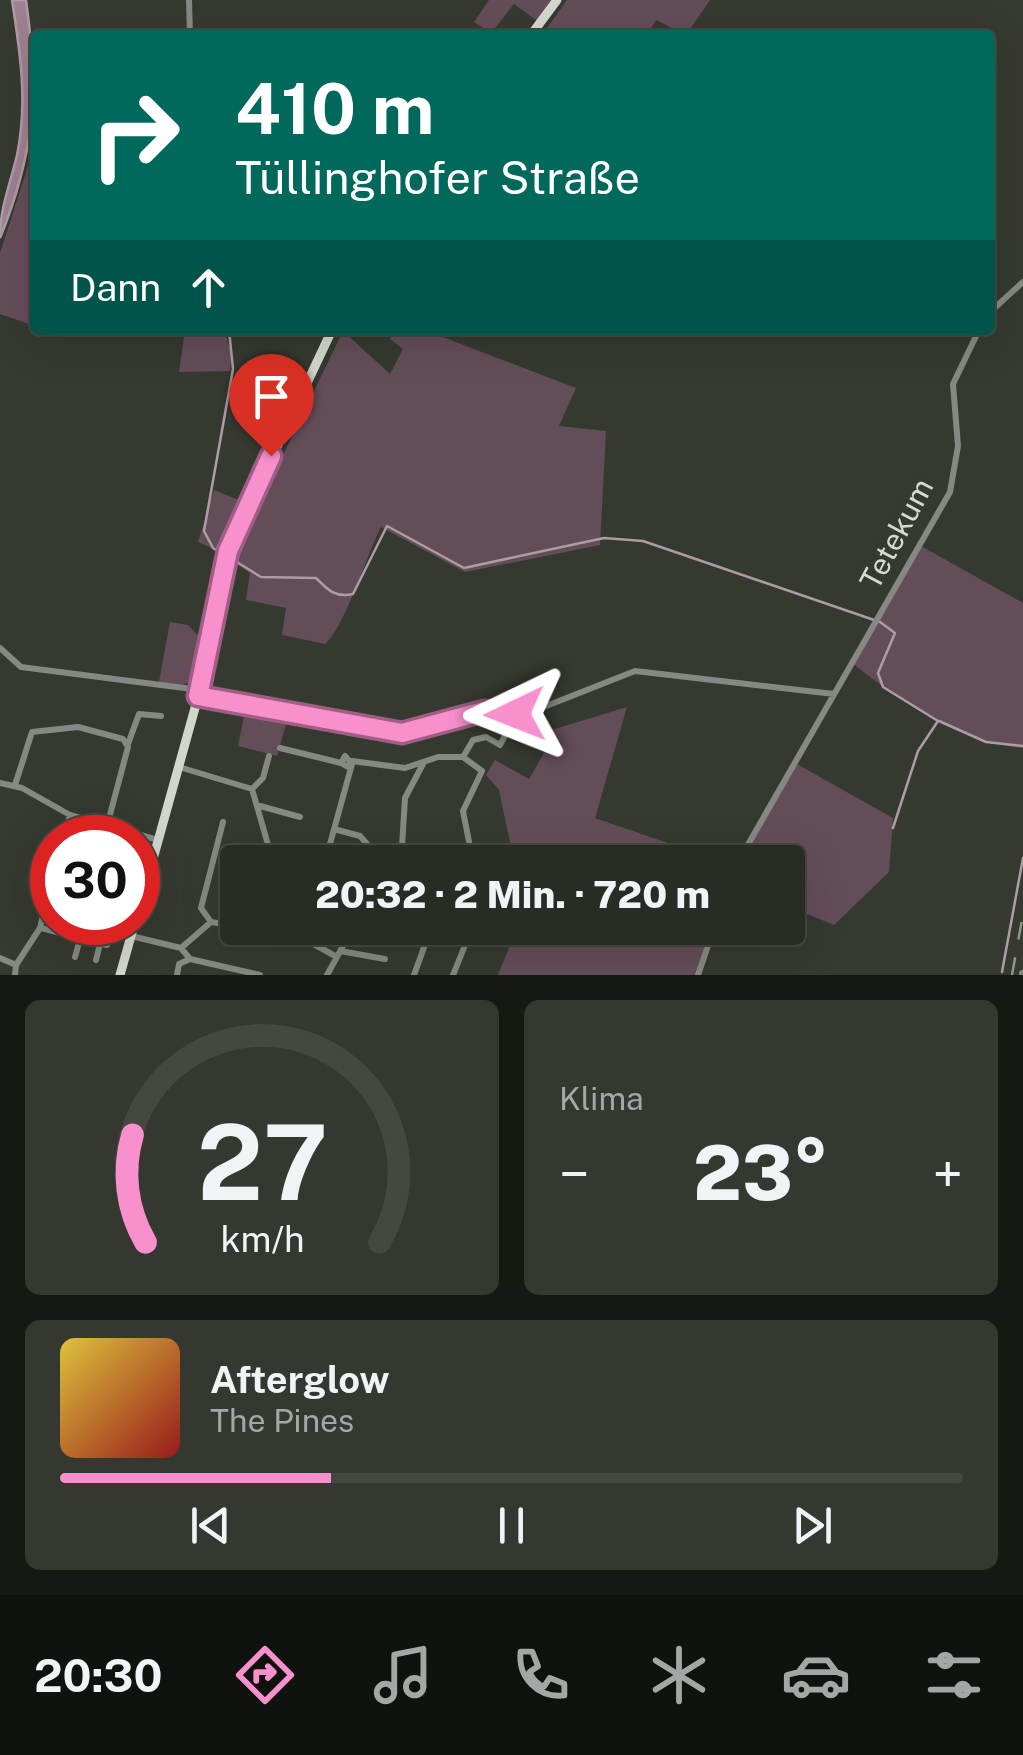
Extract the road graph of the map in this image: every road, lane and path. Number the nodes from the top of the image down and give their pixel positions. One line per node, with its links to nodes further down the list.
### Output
1 (189, 0): 3 (street)
2 (557, 0): 4 (main road)
3 (190, 30)
4 (535, 30)
5 (1023, 282): 6 (street)
6 (995, 307)
7 (330, 335): 10 (main road)
8 (977, 335): 11 (street, Tetekum)
9 (0, 648): 10 (street)
10 (199, 693): 11 (street); 20 (main road)
11 (834, 694): 38 (street, Tetekum)
12 (161, 716): 14 (street)
13 (513, 721): 17 (street)
14 (128, 744): 24 (street); 28 (street)
15 (280, 748): 19 (street)
16 (269, 756): 25 (street)
17 (463, 757): 18 (street); 37 (street)
18 (424, 762): 21 (street); 22 (street)
19 (347, 764): 21 (street); 31 (street)
20 (178, 767): 25 (street); 32 (main road)
21 (405, 768): 22 (street)
22 (415, 778): 36 (street)
23 (0, 783): 24 (street)
24 (15, 785): 27 (street)
25 (252, 790): 26 (street)
26 (260, 806): 29 (street); 34 (street)
27 (68, 815)
28 (110, 815)
29 (300, 817)
30 (223, 822): 39 (street)
31 (334, 829): 33 (street); 35 (street)
32 (160, 833)
33 (367, 844)
34 (269, 845)
35 (330, 845)
36 (402, 845)
37 (470, 845)
38 (748, 845)
39 (210, 922): 40 (street); 51 (street)
40 (220, 924)
41 (30, 943): 58 (street)
42 (160, 943): 51 (street)
43 (78, 945): 53 (street)
44 (104, 945): 57 (street)
45 (128, 945): 61 (main road)
46 (320, 945): 52 (street)
47 (344, 945): 52 (street)
48 (425, 945): 65 (street)
49 (465, 945): 66 (street)
50 (708, 945): 67 (street)
51 (181, 948): 55 (street)
52 (338, 954): 56 (street); 64 (street)
53 (75, 957)
54 (0, 958): 58 (street)
55 (190, 959): 59 (street); 62 (street)
56 (385, 959)
57 (96, 960)
58 (16, 965): 60 (street)
59 (227, 971): 63 (street)
60 (15, 975)
61 (120, 975)
62 (177, 975)
63 (260, 975)
64 (327, 975)
65 (414, 975)
66 (453, 975)
67 (698, 975)

